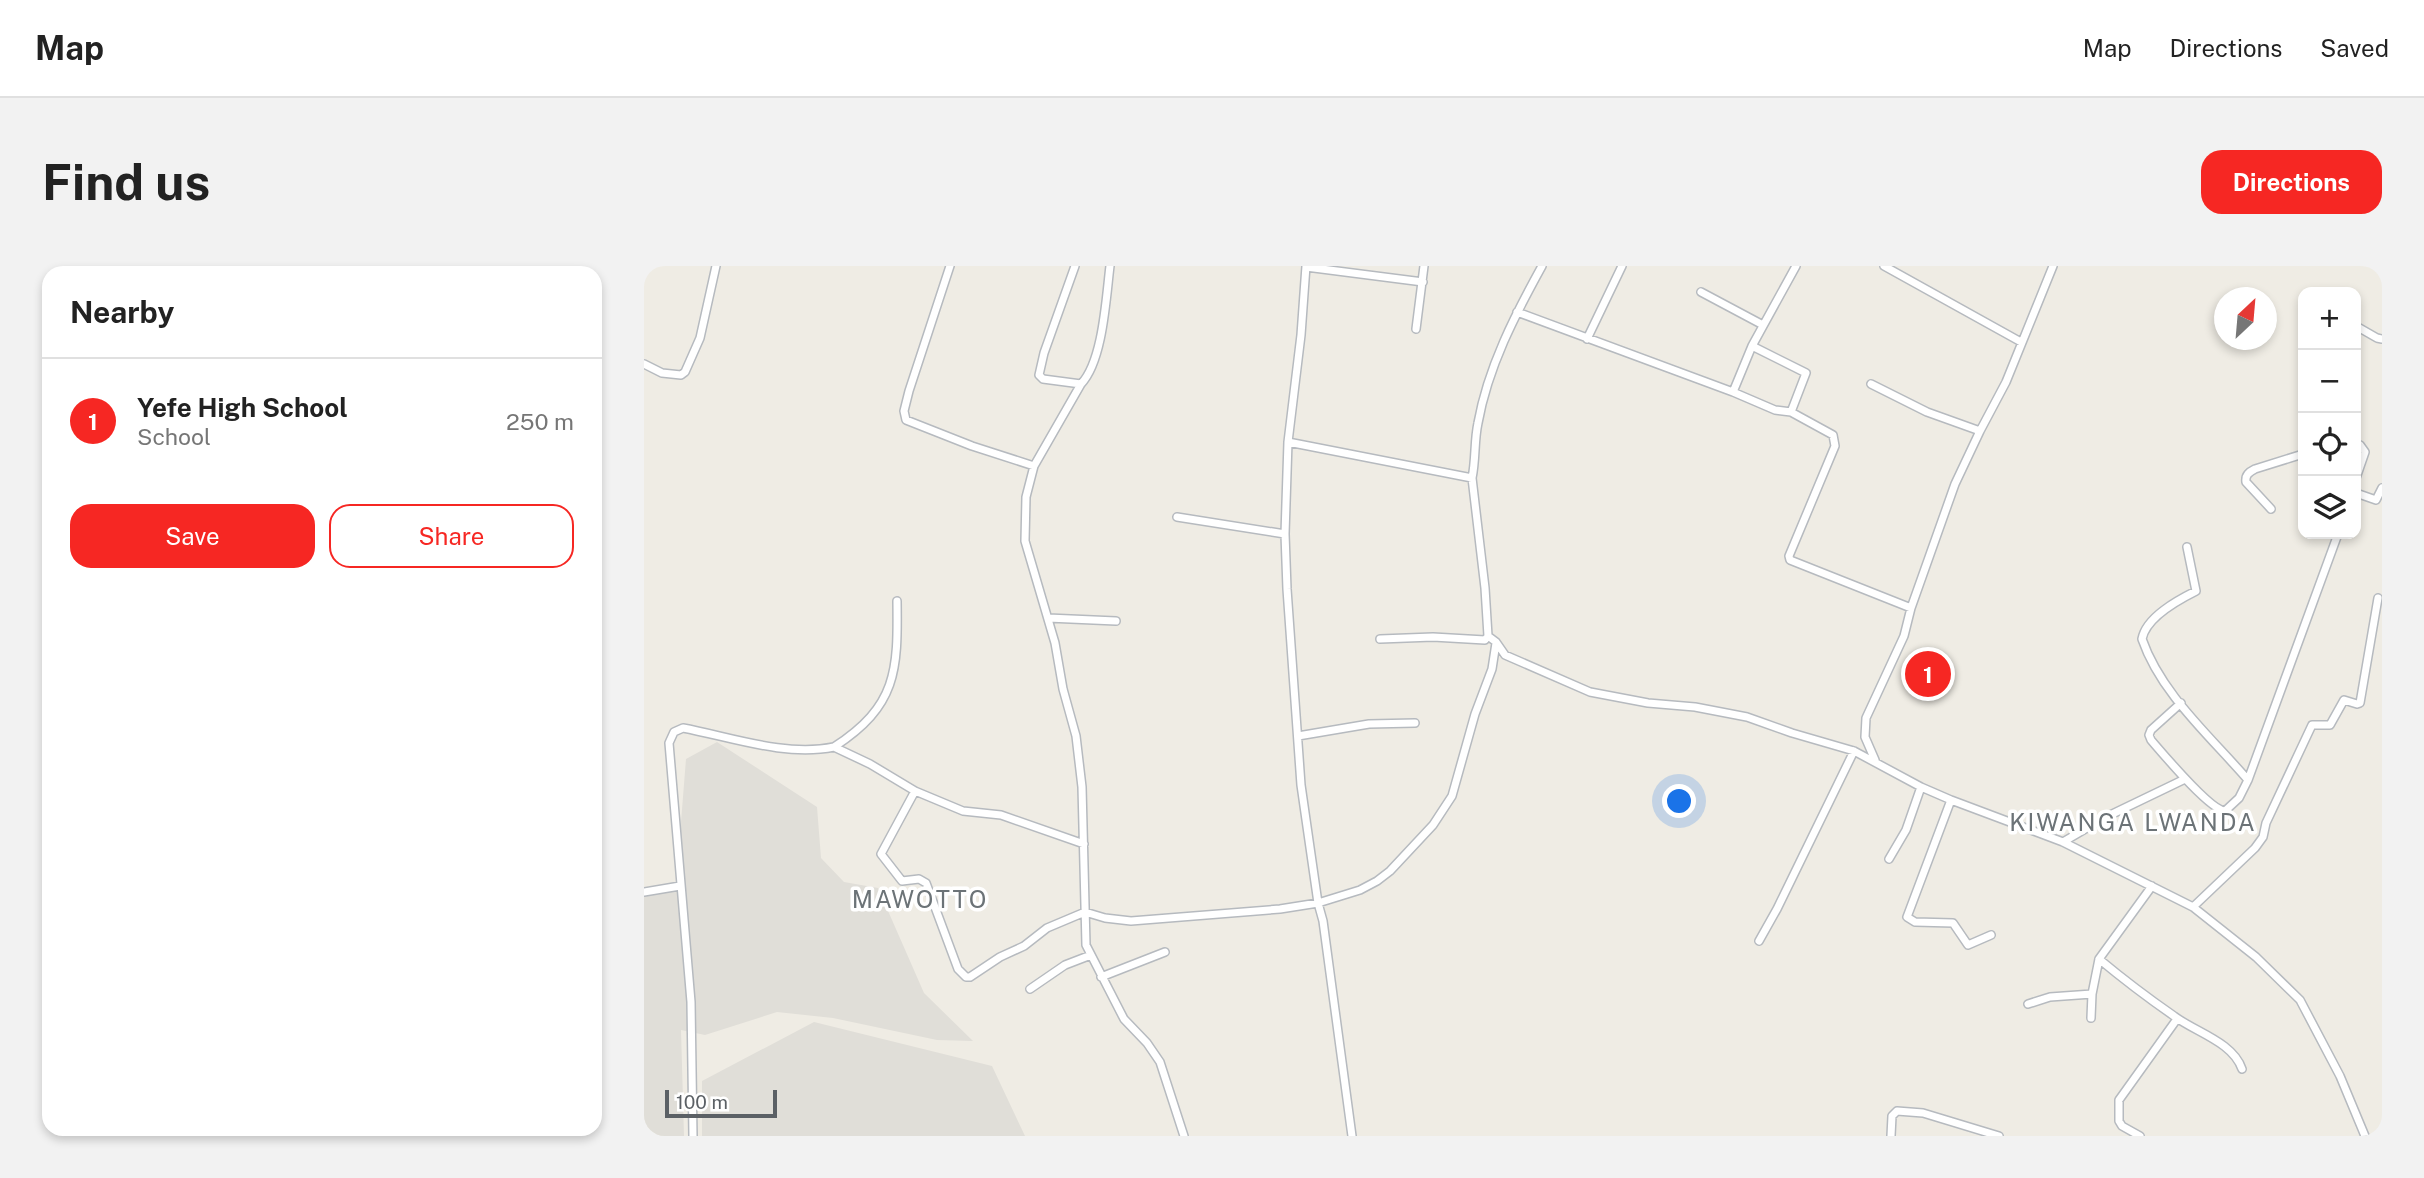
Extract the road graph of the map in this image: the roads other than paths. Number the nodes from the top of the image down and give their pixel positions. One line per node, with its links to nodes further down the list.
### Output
1 (716, 266): 22 (street)
2 (950, 266): 32 (street)
3 (1075, 266): 23 (street)
4 (1110, 266): 23 (street)
5 (1306, 266): 12 (street); 28 (street)
6 (1424, 266): 12 (street)
7 (1542, 266): 14 (street)
8 (1622, 266): 18 (street)
9 (1796, 266): 15 (street)
10 (1884, 266): 20 (street)
11 (2053, 266): 20 (street)
12 (1423, 282): 16 (street)
13 (1701, 292): 15 (street)
14 (1517, 312): 18 (street); 33 (street)
15 (1763, 325): 21 (street)
16 (1416, 329)
17 (2361, 329): 19 (street)
18 (1587, 339): 25 (street)
19 (2382, 339)
20 (2021, 342): 27 (street)
21 (1752, 346): 25 (street); 26 (street)
22 (644, 364)
23 (1081, 384): 32 (street)
24 (1871, 384): 27 (street)
25 (1733, 392): 26 (street)
26 (1791, 412): 43 (street)
27 (1980, 431): 43 (street)
28 (1288, 442): 33 (street); 38 (street)
29 (2361, 446): 31 (street)
30 (2298, 456): 36 (street)
31 (2361, 464)
32 (1034, 466): 44 (street)
33 (1472, 478): 46 (street)
34 (2382, 488): 35 (street)
35 (2361, 495)
36 (2271, 509)
37 (1177, 517): 38 (street)
38 (1285, 534): 51 (street)
39 (2336, 539): 56 (street)
40 (2187, 547): 49 (street)
41 (2378, 598): 67 (street)
42 (897, 601): 52 (street)
43 (1911, 608): 54 (street)
44 (1048, 618): 45 (street); 61 (street)
45 (1116, 621)
46 (1489, 636): 47 (street); 48 (street)
47 (1380, 639)
48 (1496, 642): 53 (street); 66 (street)
49 (2181, 703): 55 (street); 56 (street)
50 (1415, 723): 51 (street)
51 (1298, 736): 66 (street)
52 (834, 747): 58 (street); 64 (street)
53 (1854, 751): 54 (street); 70 (street)
54 (1875, 761): 57 (street)
55 (2185, 779): 56 (street); 60 (street)
56 (2248, 779)
57 (1921, 787): 59 (street); 62 (street)
58 (915, 791): 61 (street); 68 (street)
59 (1951, 800): 60 (street); 69 (street)
60 (2063, 842): 63 (street)
61 (1083, 844): 68 (street)
62 (1889, 859)
63 (2152, 886): 67 (street); 73 (street)
64 (680, 887): 65 (street); 81 (street)
65 (644, 892)
66 (1318, 904): 68 (street); 83 (street)
67 (2193, 907): 87 (street)
68 (1085, 912): 72 (street)
69 (1991, 935)
70 (1759, 941)
71 (1166, 952): 74 (street)
72 (1091, 955): 74 (street); 75 (street)
73 (2099, 959): 76 (street); 79 (street)
74 (1101, 977): 82 (street)
75 (1030, 989)
76 (2092, 994): 77 (street); 78 (street)
77 (2028, 1004)
78 (2091, 1018)
79 (2176, 1018): 80 (street); 86 (street)
80 (2242, 1069)
81 (693, 1136)
82 (1184, 1136)
83 (1352, 1136)
84 (1891, 1136): 85 (street)
85 (1999, 1136)
86 (2140, 1136)
87 (2365, 1136)

